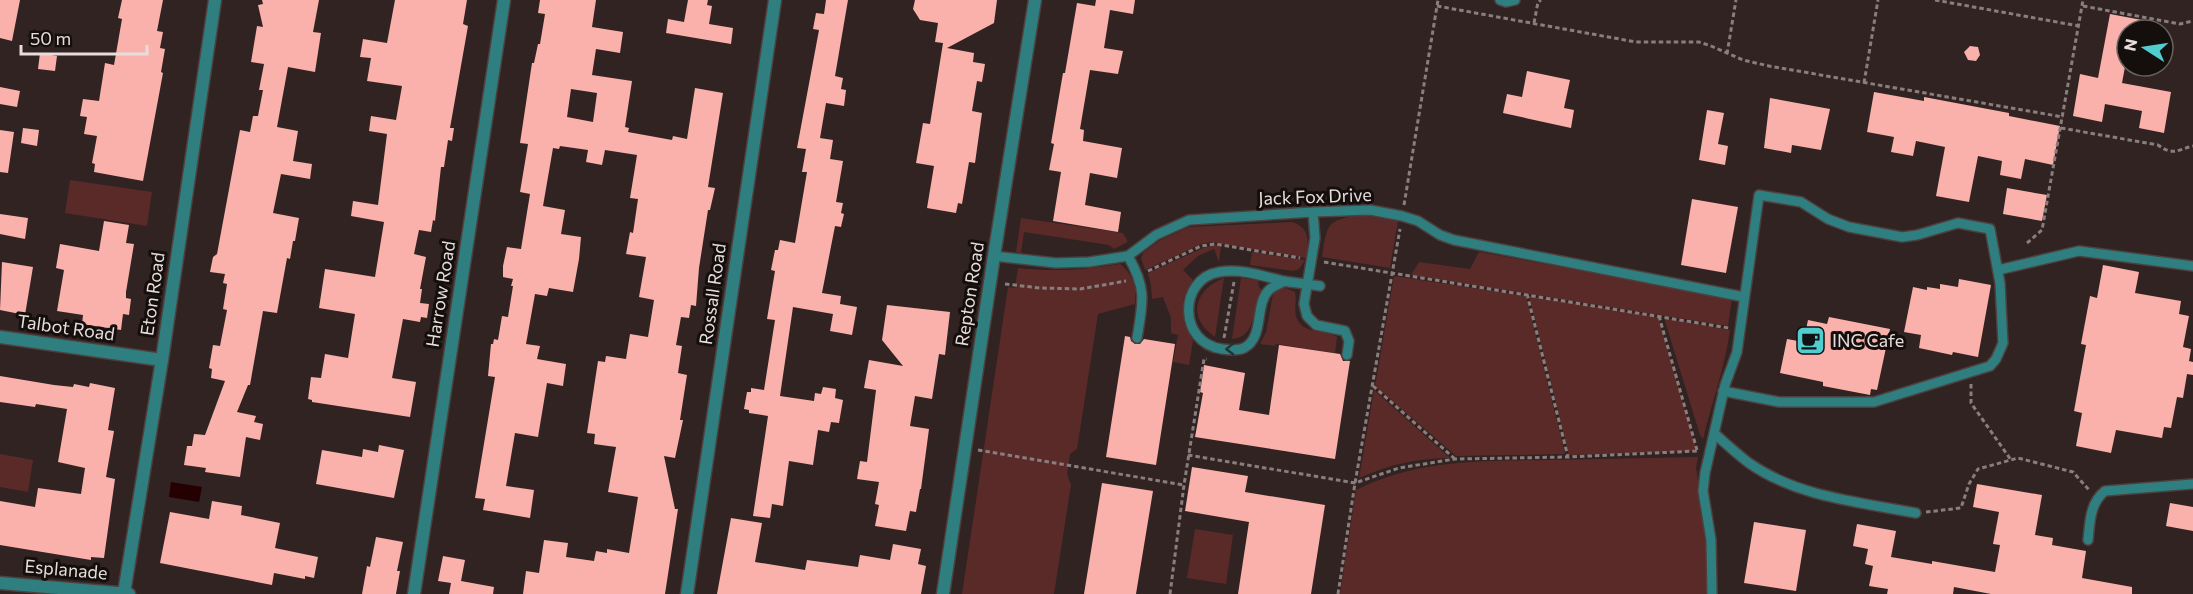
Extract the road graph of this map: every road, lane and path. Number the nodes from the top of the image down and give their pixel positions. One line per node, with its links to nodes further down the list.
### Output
1 (215, 0): 46 (street, Eton Road)
2 (504, 0): 67 (street, Harrow Road)
3 (775, 0): 68 (street, Rossall Road)
4 (1035, 0): 26 (street, Repton Road)
5 (1438, 0): 13 (path)
6 (1500, 0): 7 (lane)
7 (1515, 0)
8 (1541, 0): 16 (path)
9 (1736, 0): 18 (path)
10 (1878, 0): 19 (path)
11 (1935, 0): 17 (path)
12 (2084, 0): 14 (path)
13 (1437, 6): 16 (path); 24 (path)
14 (2082, 6): 15 (path); 17 (path)
15 (2193, 21)
16 (1534, 24): 18 (path)
17 (2079, 26): 20 (path)
18 (1727, 54): 19 (path)
19 (1864, 83): 20 (path)
20 (2062, 117): 21 (path)
21 (2061, 128): 22 (path); 25 (path)
22 (2193, 146)
23 (1313, 212): 24 (lane, Jack Fox Drive); 27 (lane, Jack Fox Drive); 28 (lane)
24 (1402, 216): 32 (path); 39 (lane, Jack Fox Drive)
25 (2026, 243)
26 (994, 256): 27 (lane, Jack Fox Drive); 35 (street, Repton Road)
27 (1128, 256): 33 (lane)
28 (1311, 261): 32 (path); 33 (path); 36 (lane)
29 (2193, 266): 30 (lane)
30 (1998, 270): 39 (lane); 47 (lane)
31 (1236, 271): 34 (lane); 44 (path); 44 (lane)
32 (1392, 273): 38 (path); 48 (path)
33 (1139, 275): 35 (path); 43 (lane)
34 (1285, 281): 36 (lane); 44 (lane, one-way to 44)
35 (990, 282): 51 (street, Repton Road)
36 (1307, 284): 37 (lane); 45 (lane)
37 (1320, 286)
38 (1527, 294): 40 (path); 55 (path)
39 (1744, 297): 41 (lane)
40 (1659, 316): 41 (path); 53 (path)
41 (1740, 329): 49 (lane)
42 (0, 337): 46 (street, Talbot Road)
43 (1137, 338)
44 (1221, 349): 54 (path)
45 (1347, 355)
46 (162, 360): 65 (street, Eton Road)
47 (1971, 372): 49 (lane); 57 (path)
48 (1372, 386): 56 (path); 58 (path)
49 (1723, 391): 50 (lane)
50 (1714, 433): 52 (lane); 62 (lane)
51 (965, 448): 60 (path); 69 (street, Repton Road)
52 (1710, 450): 53 (path); 72 (lane)
53 (1697, 451): 55 (path)
54 (1188, 455): 58 (path); 60 (path)
55 (1568, 457): 56 (path)
56 (1455, 459): 58 (path)
57 (2011, 460): 61 (path); 62 (path)
58 (1355, 483): 71 (path)
59 (2193, 484): 61 (lane)
60 (1184, 485): 70 (path)
61 (2097, 498): 63 (lane)
62 (1916, 513)
63 (2088, 540)
64 (0, 583): 65 (street, Esplanade)
65 (124, 593): 66 (street, Esplanade)
66 (129, 594)
67 (414, 594)
68 (687, 594)
69 (944, 594)
70 (1170, 594)
71 (1338, 594)
72 (1712, 594)

